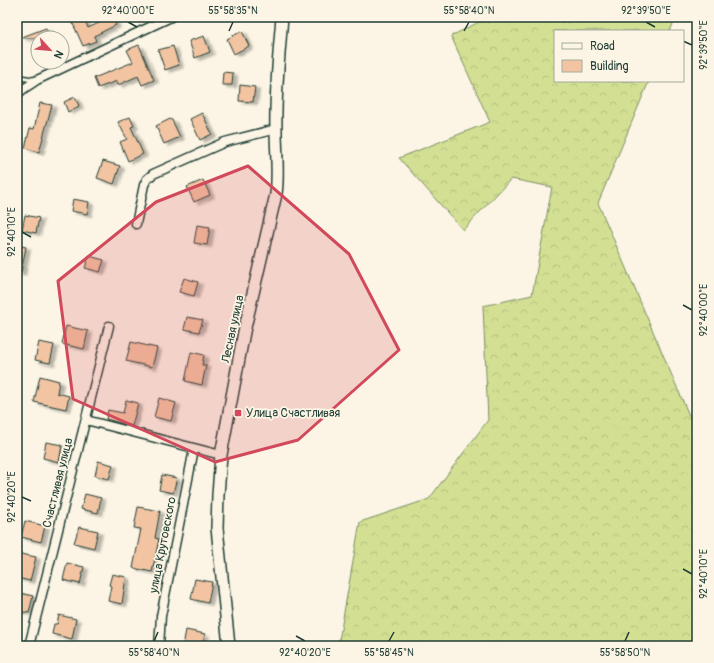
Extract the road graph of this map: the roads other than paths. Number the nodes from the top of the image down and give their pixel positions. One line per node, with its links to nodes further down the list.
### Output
1 (171, 17): 4 (street)
2 (282, 17): 6 (main road, Лесная улица)
3 (17, 77): 4 (lane)
4 (37, 80): 5 (street)
5 (17, 96)
6 (276, 129): 7 (street); 11 (main road, Лесная улица)
7 (136, 224)
8 (110, 326): 9 (street, Счастливая улица)
9 (86, 420): 10 (street); 12 (street, Счастливая улица)
10 (194, 449): 11 (street); 13 (street, улица Крутовского)
11 (221, 455): 14 (main road, Лесная улица)
12 (29, 646)
13 (160, 646)
14 (228, 646)

